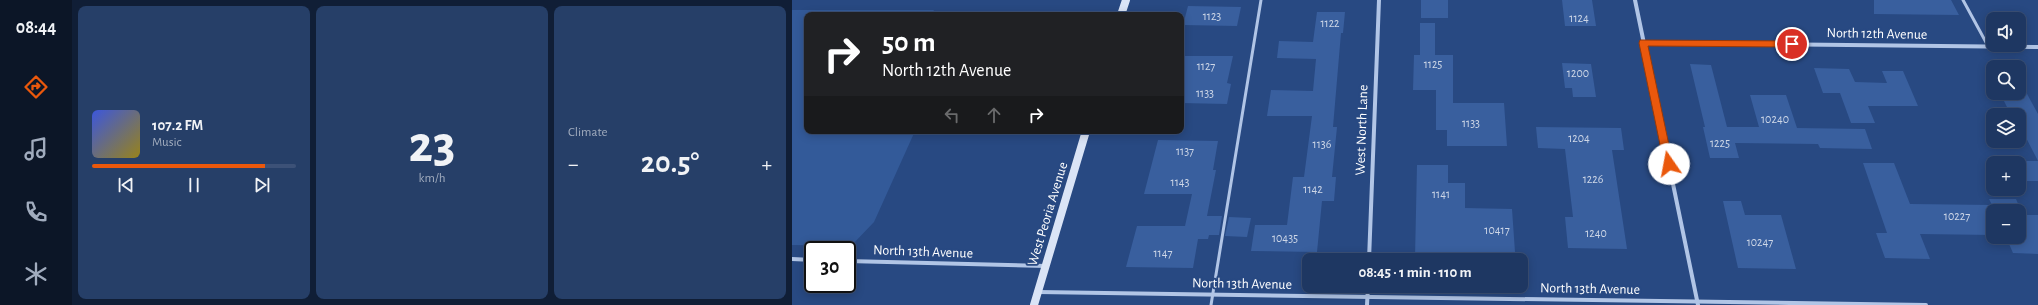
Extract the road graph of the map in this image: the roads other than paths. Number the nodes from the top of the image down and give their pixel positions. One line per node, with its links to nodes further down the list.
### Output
1 (1126, 0): 6 (main road)
2 (1261, 0): 20 (lane)
3 (1379, 0): 13 (street, West North Lane)
4 (1635, 0): 8 (street)
5 (1963, 0): 7 (lane)
6 (1122, 12)
7 (1986, 42)
8 (1643, 43): 9 (street, North 12th Avenue); 22 (street)
9 (1986, 46)
10 (2026, 47): 11 (street, North 12th Avenue)
11 (2038, 47)
12 (1085, 134): 17 (main road, West Peoria Avenue)
13 (1369, 253)
14 (792, 259): 15 (street)
15 (804, 260)
16 (856, 261): 17 (street, North 13th Avenue)
17 (1046, 266): 18 (main road, West Peoria Avenue)
18 (1038, 292): 20 (street, North 13th Avenue); 24 (main road, West Peoria Avenue)
19 (1368, 293): 21 (street)
20 (1213, 295): 21 (street, North 13th Avenue); 25 (lane)
21 (1368, 297): 22 (street, North 13th Avenue); 26 (street)
22 (1698, 303): 23 (street, North 13th Avenue)
23 (1743, 304): 27 (street, North 13th Avenue)
24 (1034, 305)
25 (1211, 305)
26 (1367, 305)
27 (1926, 305)

